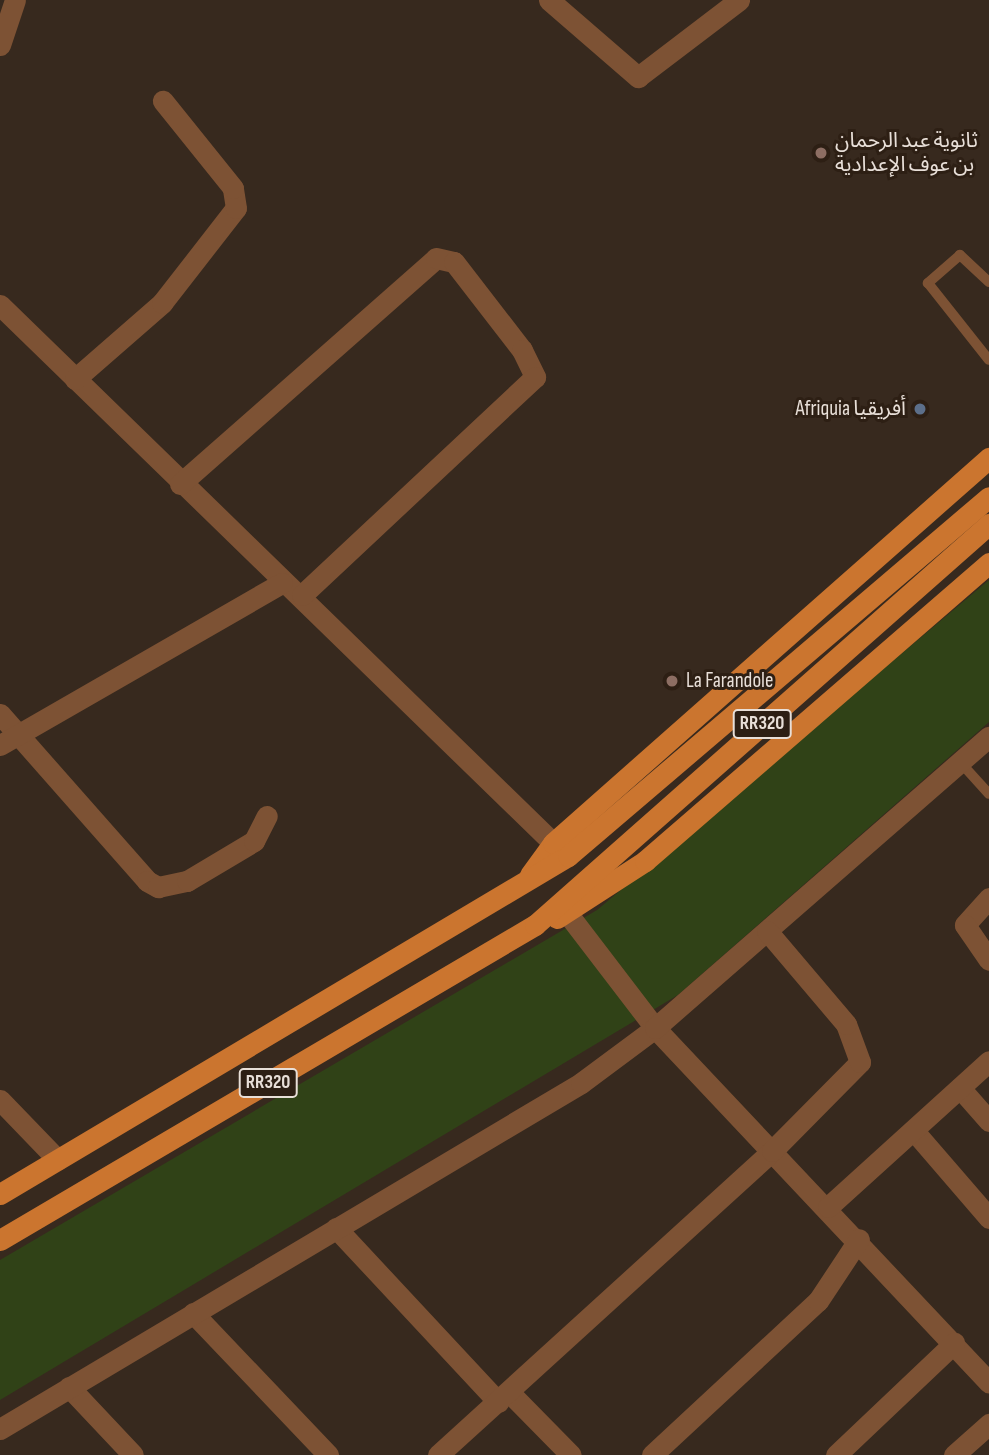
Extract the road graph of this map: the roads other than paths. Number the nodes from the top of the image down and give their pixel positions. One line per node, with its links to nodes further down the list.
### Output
1 (15, 0): 4 (street)
2 (549, 0): 3 (street)
3 (739, 0)
4 (0, 45)
5 (163, 101): 9 (street)
6 (989, 282): 8 (lane)
7 (0, 305): 9 (street)
8 (989, 360)
9 (75, 379): 11 (street)
10 (989, 458): 23 (main road, RR320)
11 (180, 484): 15 (street); 16 (street)
12 (989, 497): 24 (main road, RR320)
13 (989, 524): 26 (main road, RR320)
14 (989, 563): 26 (main road, RR320)
15 (282, 583): 16 (street); 19 (street)
16 (302, 595): 23 (street)
17 (0, 714): 19 (street)
18 (989, 737): 20 (street)
19 (9, 740): 22 (street)
20 (960, 762): 21 (lane); 27 (street)
21 (989, 792)
22 (267, 816)
23 (553, 843): 24 (main road, RR320)
24 (526, 880): 36 (main road, RR320)
25 (989, 898): 28 (street)
26 (565, 909): 29 (street); 42 (main road, RR320)
27 (767, 931): 29 (street); 35 (street)
28 (989, 960)
29 (654, 1028): 35 (street); 40 (street)
30 (989, 1061): 31 (street)
31 (960, 1088): 33 (street); 34 (street)
32 (0, 1100): 36 (street)
33 (989, 1121)
34 (914, 1131): 38 (street); 39 (street)
35 (772, 1151): 38 (street); 47 (street)
36 (58, 1160): 37 (main road, RR320)
37 (0, 1194)
38 (828, 1207): 41 (street)
39 (989, 1218)
40 (336, 1228): 43 (street); 47 (street)
41 (859, 1239): 44 (street); 54 (street)
42 (0, 1240)
43 (193, 1313): 46 (street); 51 (street)
44 (954, 1343): 45 (street); 55 (street)
45 (989, 1383)
46 (69, 1387): 49 (street); 50 (street)
47 (503, 1397): 52 (street); 53 (street)
48 (989, 1424): 56 (street)
49 (0, 1429)
50 (133, 1455)
51 (328, 1455)
52 (438, 1455)
53 (571, 1455)
54 (652, 1455)
55 (835, 1455)
56 (954, 1455)

